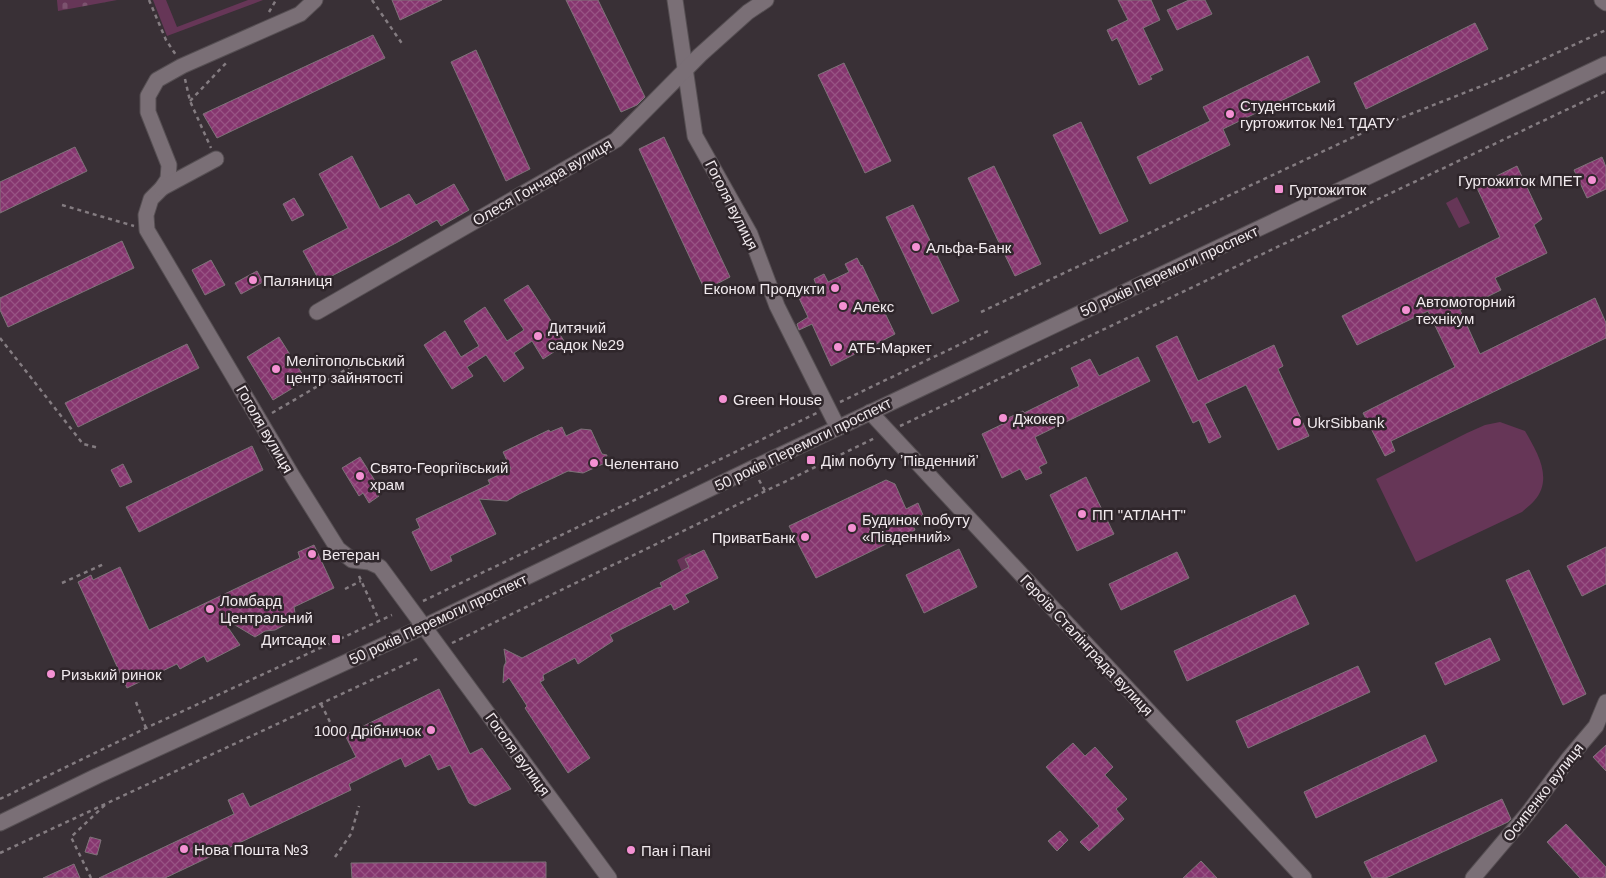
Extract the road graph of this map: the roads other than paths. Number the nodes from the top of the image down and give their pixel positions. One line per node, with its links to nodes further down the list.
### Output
1 (315, 0): 9 (street)
2 (675, 0): 7 (street, Гоголя вулиця)
3 (766, 0): 7 (street, Олеся Гончара вулиця)
4 (1602, 0): 5 (street)
5 (1606, 3)
6 (1606, 64): 11 (street, 50 років Перемоги проспект)
7 (686, 71): 10 (street, Олеся Гончара вулиця); 12 (street, Гоголя вулиця)
8 (216, 158): 9 (street)
9 (162, 188): 13 (street, Гоголя вулиця)
10 (317, 312)
11 (870, 412): 12 (street, 50 років Перемоги проспект); 17 (street, Героїв Сталінграда вулиця)
12 (838, 428): 13 (street, 50 років Перемоги проспект)
13 (425, 626): 15 (street, 50 років Перемоги проспект); 16 (street, Гоголя вулиця)
14 (1606, 702): 18 (street, Осипенко вулиця)
15 (0, 823)
16 (609, 878)
17 (1304, 878)
18 (1473, 878)

